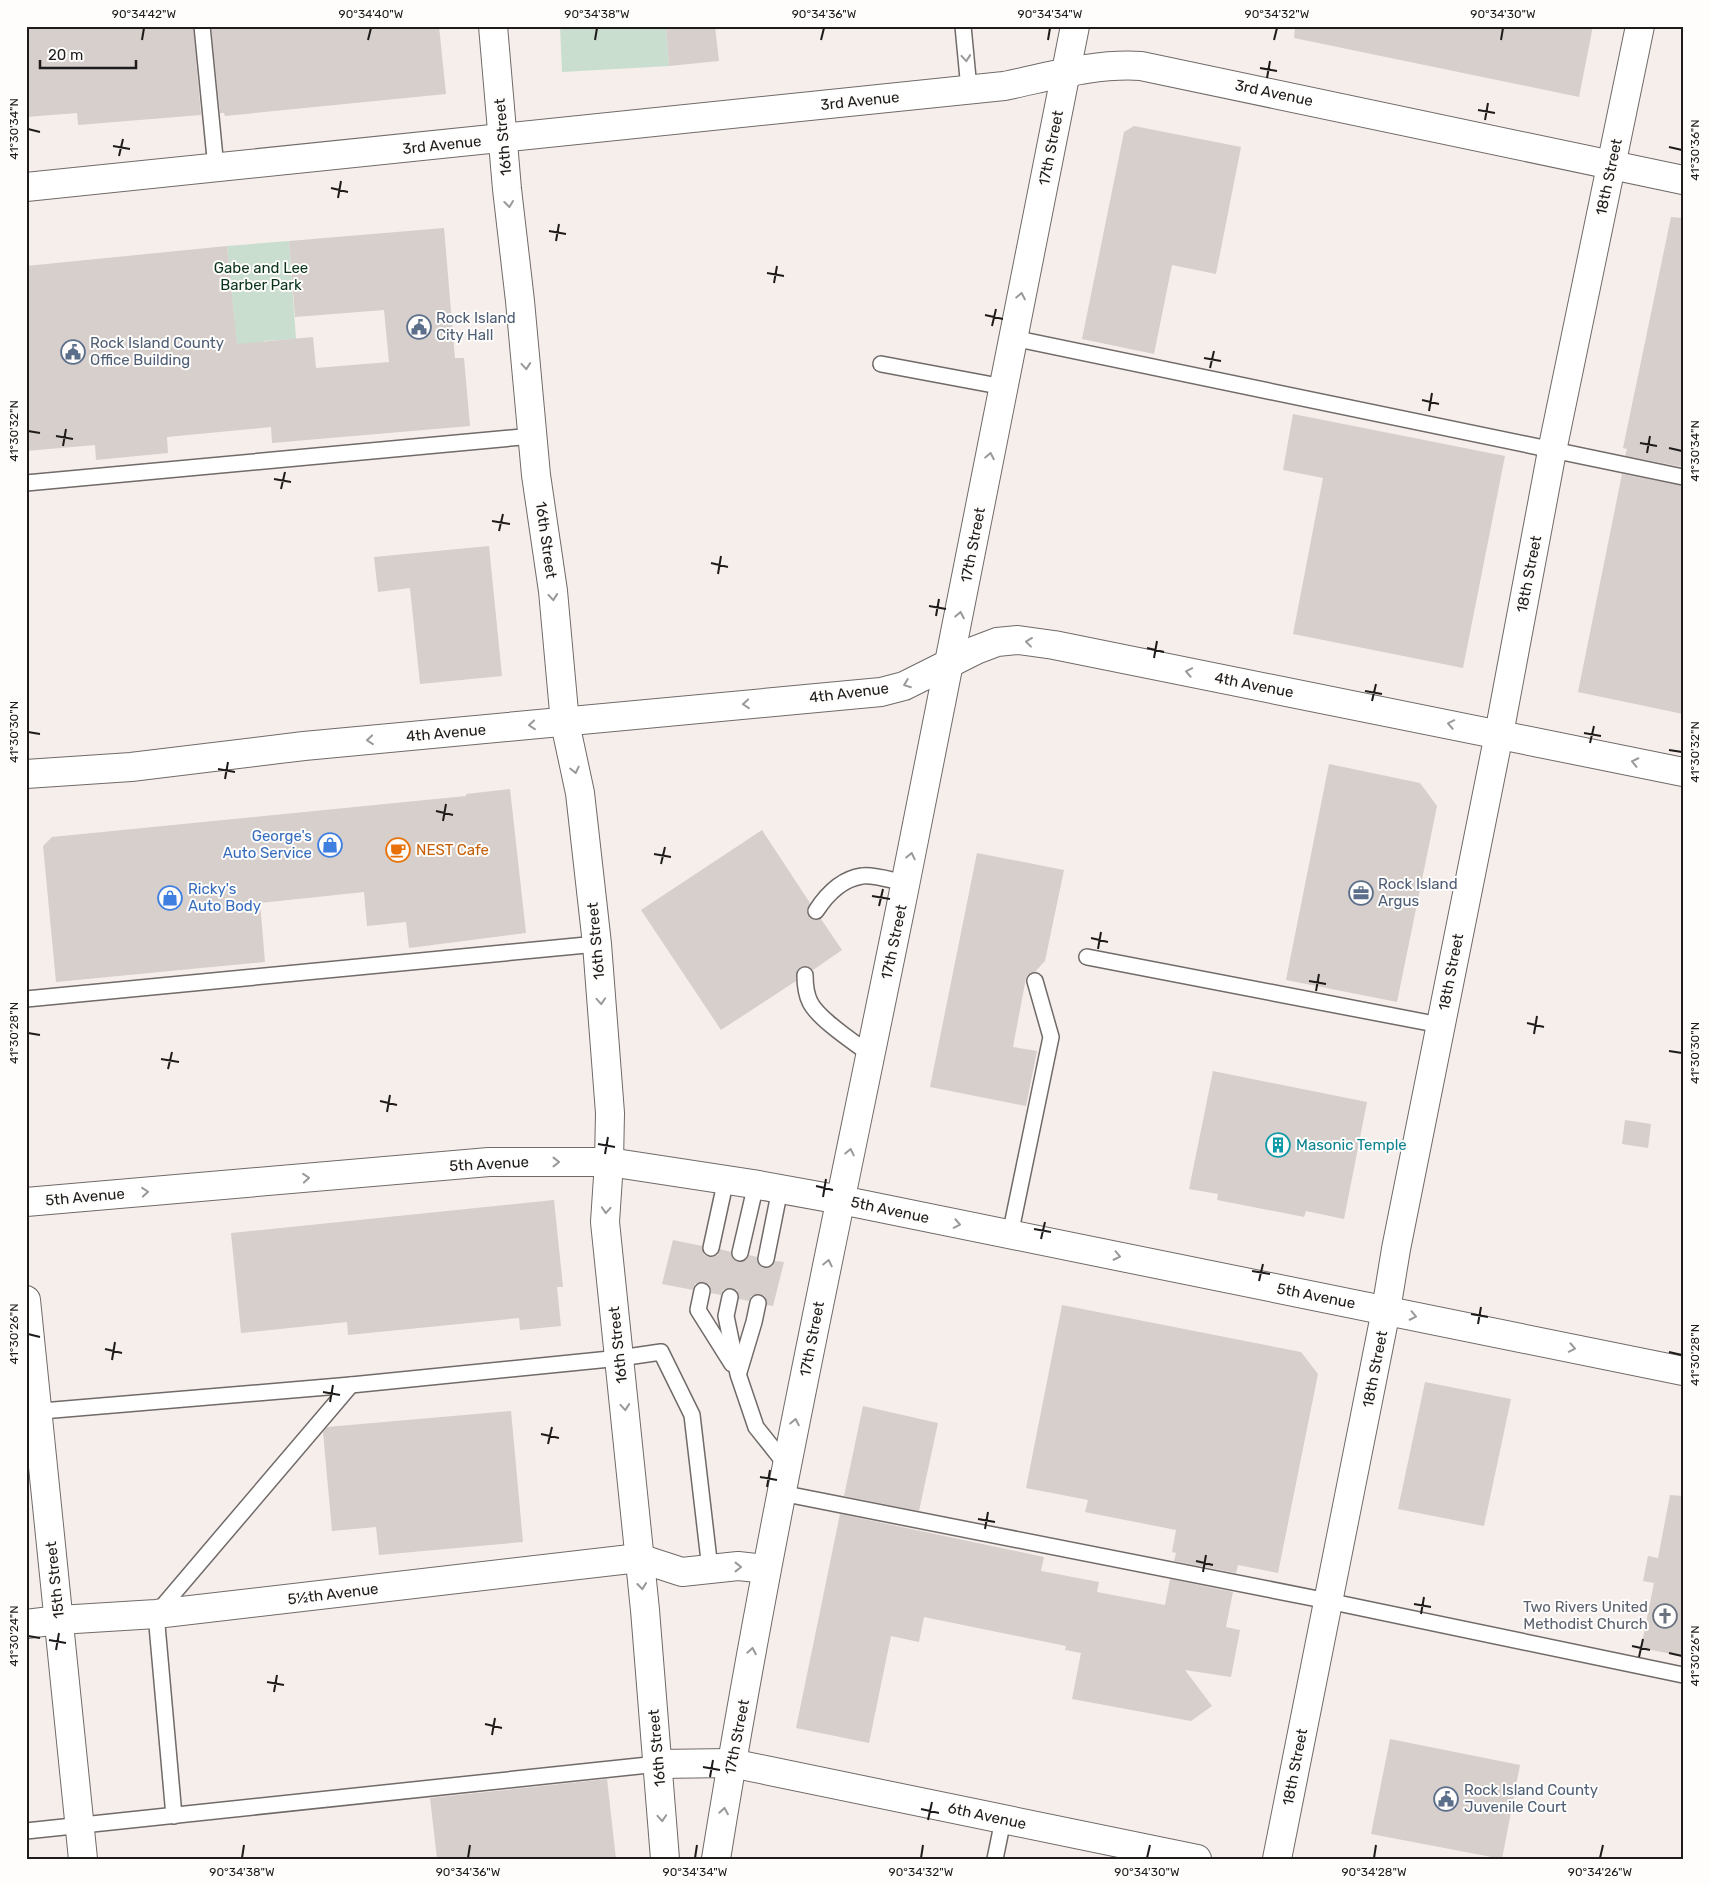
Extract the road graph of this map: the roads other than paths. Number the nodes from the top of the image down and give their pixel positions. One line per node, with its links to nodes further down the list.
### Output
1 (202, 26): 10 (lane)
2 (493, 26): 8 (street, 16th Street)
3 (963, 26): 7 (lane, one-way to 7)
4 (1075, 26): 6 (street, 17th Street)
5 (1640, 26): 9 (street, 18th Street)
6 (1066, 73): 7 (street, 3rd Avenue); 9 (street, 3rd Avenue); 13 (street, 17th Street, one-way to 6)
7 (969, 89): 8 (street, 3rd Avenue)
8 (502, 138): 10 (street, 3rd Avenue); 16 (street, 16th Street, one-way to 16)
9 (1612, 164): 11 (street, 3rd Avenue); 17 (street, 18th Street)
10 (216, 168): 12 (street, 3rd Avenue)
11 (1683, 180)
12 (26, 187)
13 (1013, 338): 15 (street, 17th Street); 17 (lane)
14 (881, 364): 15 (lane)
15 (1004, 387): 20 (street, 17th Street, one-way to 15)
16 (533, 436): 19 (lane); 21 (street, 16th Street, one-way to 21)
17 (1552, 451): 18 (lane); 22 (street, 18th Street)
18 (1683, 477)
19 (26, 483)
20 (950, 663): 21 (street, 4th Avenue, one-way to 21); 22 (street, 4th Avenue, one-way to 20); 25 (street, 17th Street, one-way to 20)
21 (565, 722): 24 (street, 4th Avenue, one-way to 24); 27 (street, 16th Street, one-way to 27)
22 (1499, 734): 23 (street, 4th Avenue, one-way to 22); 32 (street, 18th Street)
23 (1683, 772)
24 (26, 774)
25 (906, 883): 26 (lane); 33 (street, 17th Street)
26 (816, 911)
27 (597, 944): 31 (lane); 34 (street, 16th Street, one-way to 34)
28 (1087, 958): 32 (lane)
29 (804, 975): 33 (lane)
30 (1035, 982): 39 (lane)
31 (26, 999)
32 (1440, 1025): 47 (street, 18th Street)
33 (871, 1055): 37 (street, 17th Street, one-way to 33)
34 (609, 1162): 35 (street, 5th Avenue); 38 (street, 5th Avenue, one-way to 34); 48 (street, 16th Street, one-way to 48)
35 (726, 1180): 36 (street, 5th Avenue); 40 (lane)
36 (768, 1187): 37 (street, 5th Avenue); 41 (lane); 42 (lane)
37 (841, 1200): 39 (street, 5th Avenue, one-way to 39); 53 (street, 17th Street, one-way to 37)
38 (26, 1202)
39 (1010, 1235): 47 (street, 5th Avenue, one-way to 47)
40 (711, 1248)
41 (740, 1253)
42 (766, 1259)
43 (702, 1291): 50 (lane)
44 (730, 1298): 50 (lane)
45 (26, 1300): 52 (street, 15th Street)
46 (758, 1303): 50 (lane)
47 (1386, 1310): 49 (street, 5th Avenue, one-way to 49); 58 (street, 18th Street)
48 (620, 1358): 51 (lane); 55 (street, 16th Street, one-way to 55); 56 (lane)
49 (1683, 1371)
50 (738, 1374): 53 (lane)
51 (351, 1385): 52 (lane); 59 (lane)
52 (32, 1412): 60 (street, 15th Street)
53 (787, 1466): 54 (street, 17th Street)
54 (781, 1493): 57 (street, 17th Street); 58 (lane)
55 (639, 1558): 56 (street); 59 (street, 5½th Avenue); 63 (street, 16th Street, one-way to 63)
56 (710, 1569): 57 (street, one-way to 57)
57 (766, 1569): 64 (street, 17th Street, one-way to 57)
58 (1328, 1601): 62 (lane); 74 (street, 18th Street)
59 (156, 1614): 60 (street, 5½th Avenue); 65 (lane)
60 (59, 1620): 61 (street, 5½th Avenue); 67 (street, 15th Street)
61 (26, 1624)
62 (1683, 1675)
63 (658, 1764): 64 (street, 6th Avenue); 65 (lane); 70 (street, 16th Street, one-way to 70)
64 (731, 1764): 66 (street, 6th Avenue); 71 (street, 17th Street, one-way to 64)
65 (174, 1816): 67 (lane)
66 (1003, 1820): 72 (lane); 73 (street, 6th Avenue)
67 (80, 1825): 68 (lane); 69 (street, 15th Street)
68 (26, 1831)
69 (83, 1859)
70 (665, 1859)
71 (716, 1859)
72 (995, 1859)
73 (1197, 1859)
74 (1277, 1859)

